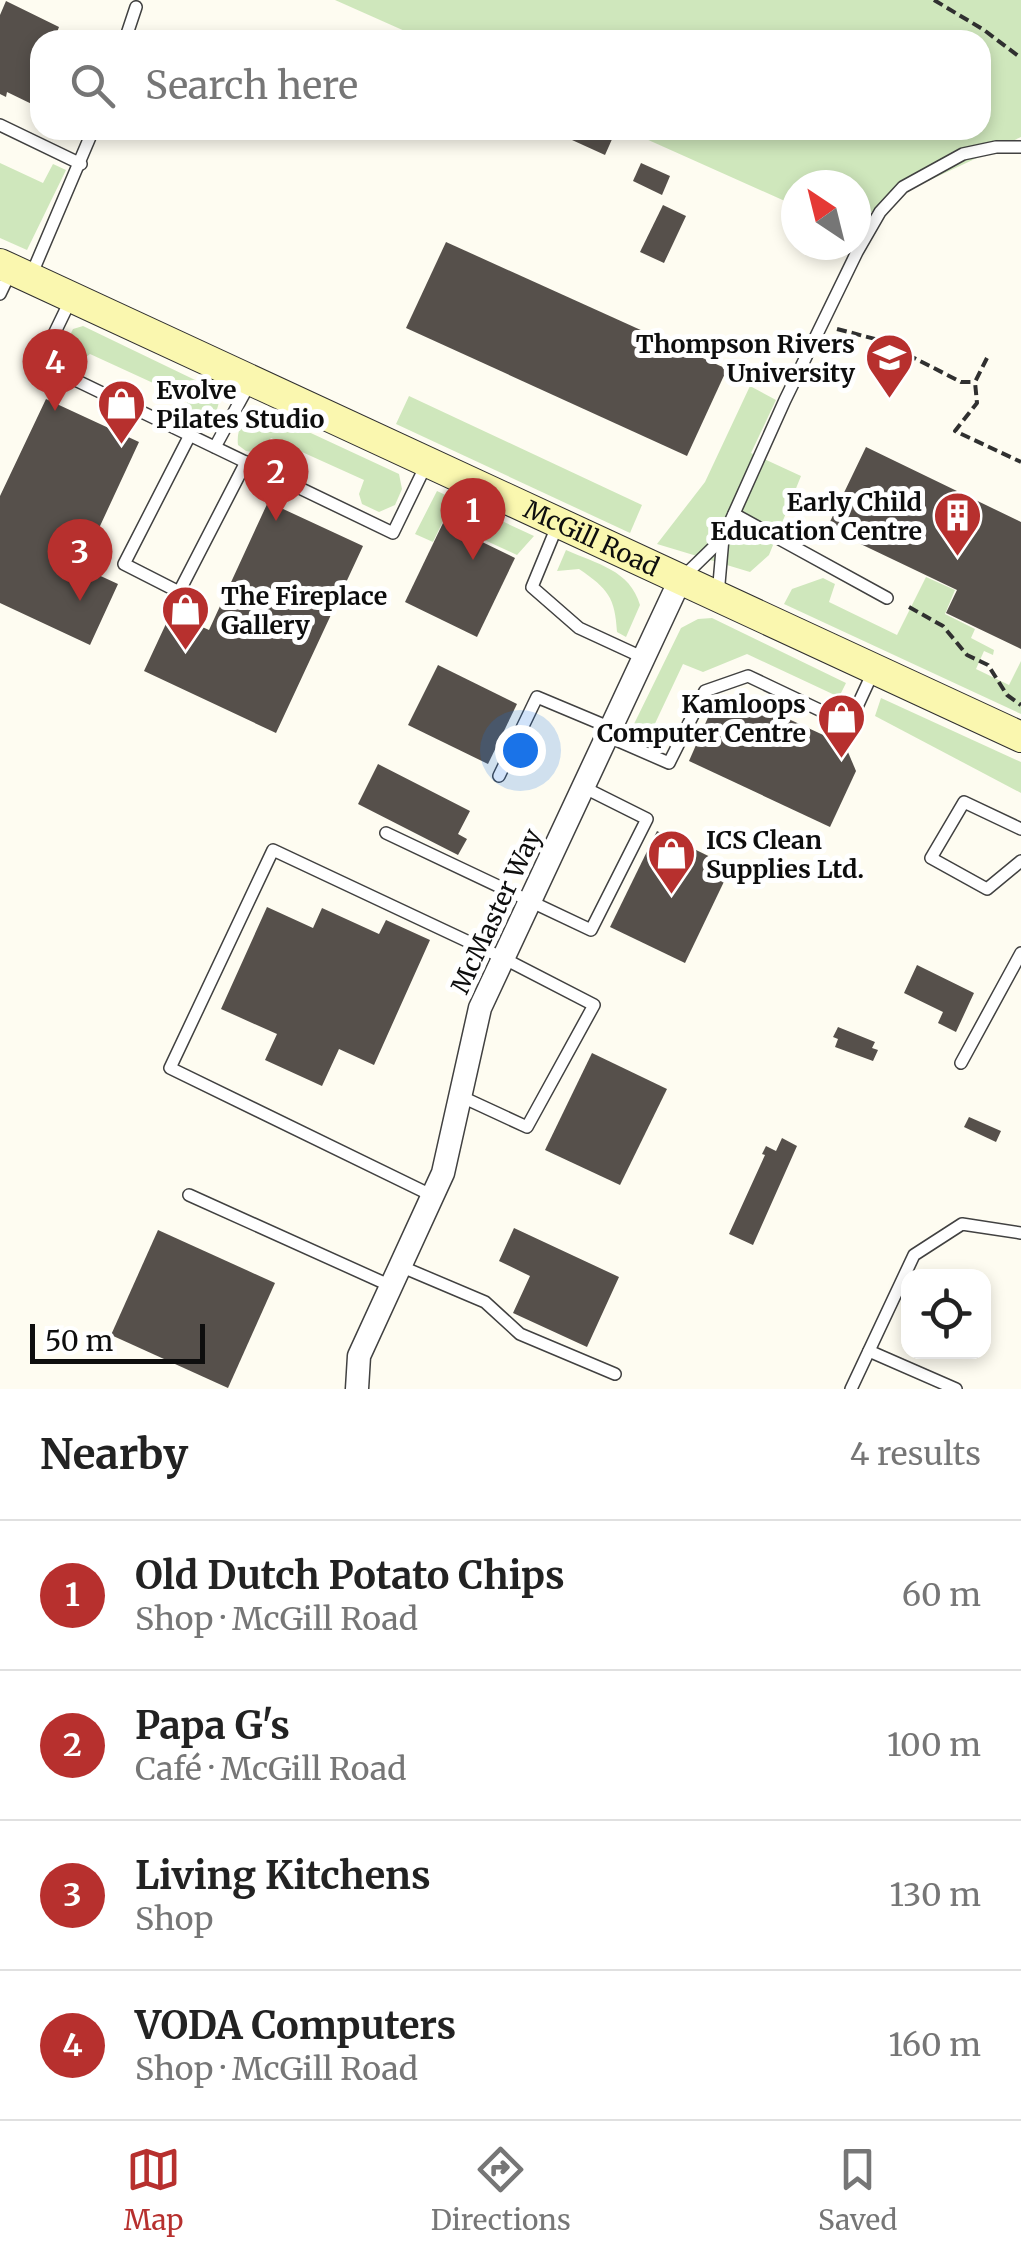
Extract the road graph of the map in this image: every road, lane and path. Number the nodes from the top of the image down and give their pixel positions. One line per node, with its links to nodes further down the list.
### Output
1 (934, 0): 4 (path)
2 (136, 8): 3 (lane)
3 (128, 30)
4 (984, 30)
5 (991, 35): 6 (path)
6 (1021, 58)
7 (0, 125): 8 (lane)
8 (30, 140)
9 (31, 140): 12 (lane)
10 (88, 140): 12 (lane)
11 (1021, 147): 24 (lane)
12 (80, 164): 13 (lane)
13 (11, 276): 14 (street, McGill Road)
14 (72, 297): 17 (street, McGill Road); 19 (lane)
15 (837, 330): 18 (path)
16 (987, 358): 18 (path)
17 (251, 380): 20 (lane); 23 (street, McGill Road)
18 (974, 382): 22 (path)
19 (190, 435): 20 (lane); 21 (lane)
20 (215, 448): 21 (lane)
21 (246, 462): 23 (lane)
22 (1021, 462)
23 (427, 463): 25 (street, McGill Road)
24 (734, 514): 26 (lane); 29 (lane)
25 (558, 524): 27 (street, McGill Road); 31 (lane)
26 (723, 538): 27 (lane); 28 (lane)
27 (680, 580): 28 (street, McGill Road); 31 (street, McMaster Way)
28 (718, 598): 32 (street, McGill Road)
29 (887, 598)
30 (909, 607): 33 (path)
31 (644, 658): 34 (street, McMaster Way)
32 (874, 670): 34 (lane); 35 (street, McGill Road)
33 (1021, 705)
34 (609, 732): 36 (lane); 37 (street, McMaster Way)
35 (1021, 738)
36 (499, 776)
37 (583, 787): 41 (street, McMaster Way); 41 (lane)
38 (1021, 829): 40 (lane)
39 (386, 833): 41 (lane)
40 (1021, 861)
41 (530, 900): 43 (street, McMaster Way)
42 (1021, 953): 44 (lane)
43 (504, 958): 45 (street, McMaster Way); 45 (lane); 47 (lane)
44 (961, 1063)
45 (460, 1096): 47 (street, McMaster Way)
46 (189, 1195): 49 (lane)
47 (433, 1196): 49 (street, McMaster Way)
48 (1021, 1233): 50 (lane)
49 (396, 1276): 51 (lane); 52 (street, McMaster Way)
50 (869, 1350): 53 (lane); 54 (lane)
51 (615, 1374)
52 (357, 1389)
53 (851, 1389)
54 (956, 1389)

